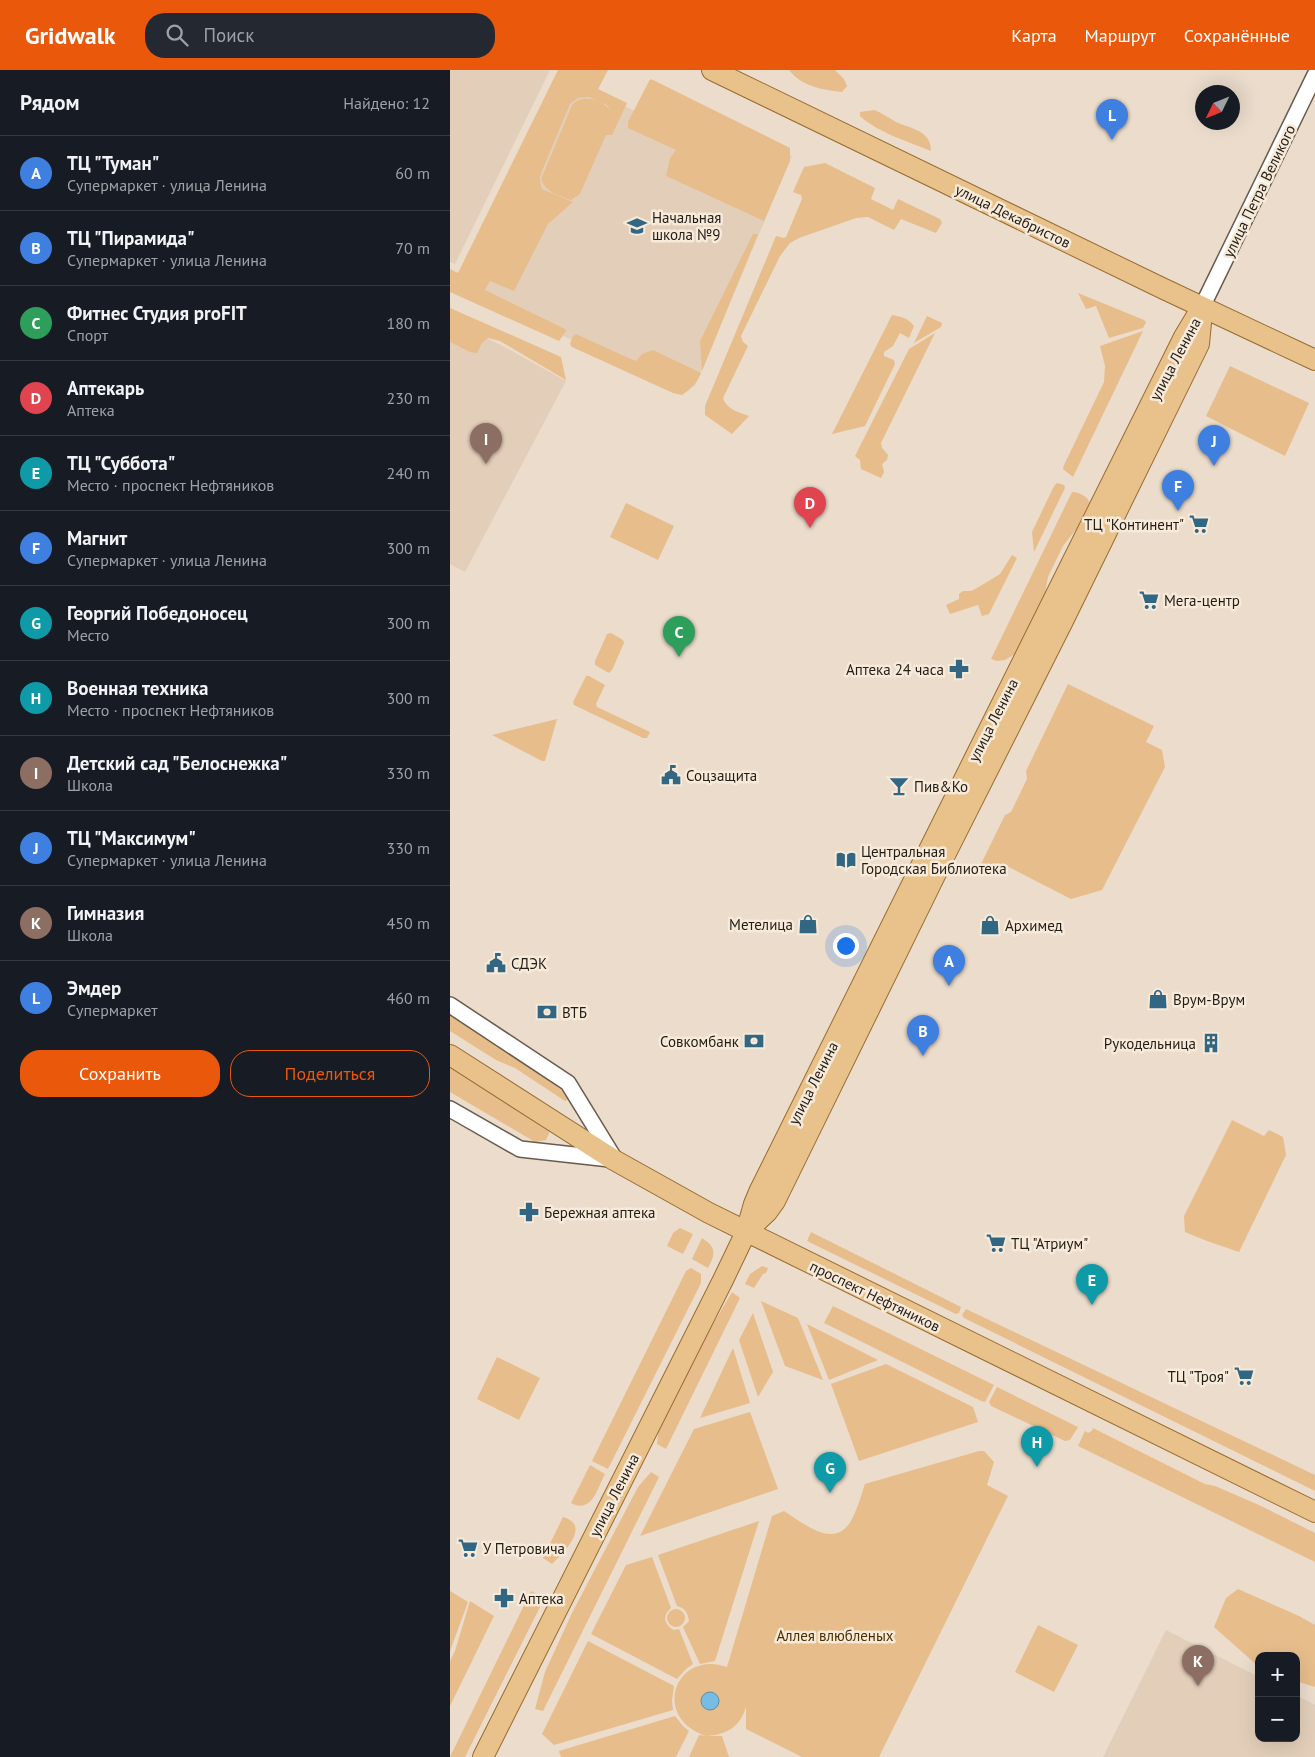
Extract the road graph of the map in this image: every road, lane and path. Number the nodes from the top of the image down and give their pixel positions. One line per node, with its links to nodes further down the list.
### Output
1 (712, 70): 3 (main road, улица Декабристов)
2 (1315, 75): 3 (street, улица Петра Великого)
3 (1202, 307): 4 (main road, улица Декабристов); 9 (main road, улица Ленина)
4 (1315, 360)
5 (450, 1005): 8 (street)
6 (450, 1055): 8 (main road, проспект Нефтяников)
7 (450, 1109): 8 (street)
8 (614, 1160): 9 (main road, проспект Нефтяников)
9 (746, 1232): 10 (main road, проспект Нефтяников); 11 (main road, улица Ленина)
10 (1315, 1512)
11 (483, 1757)

